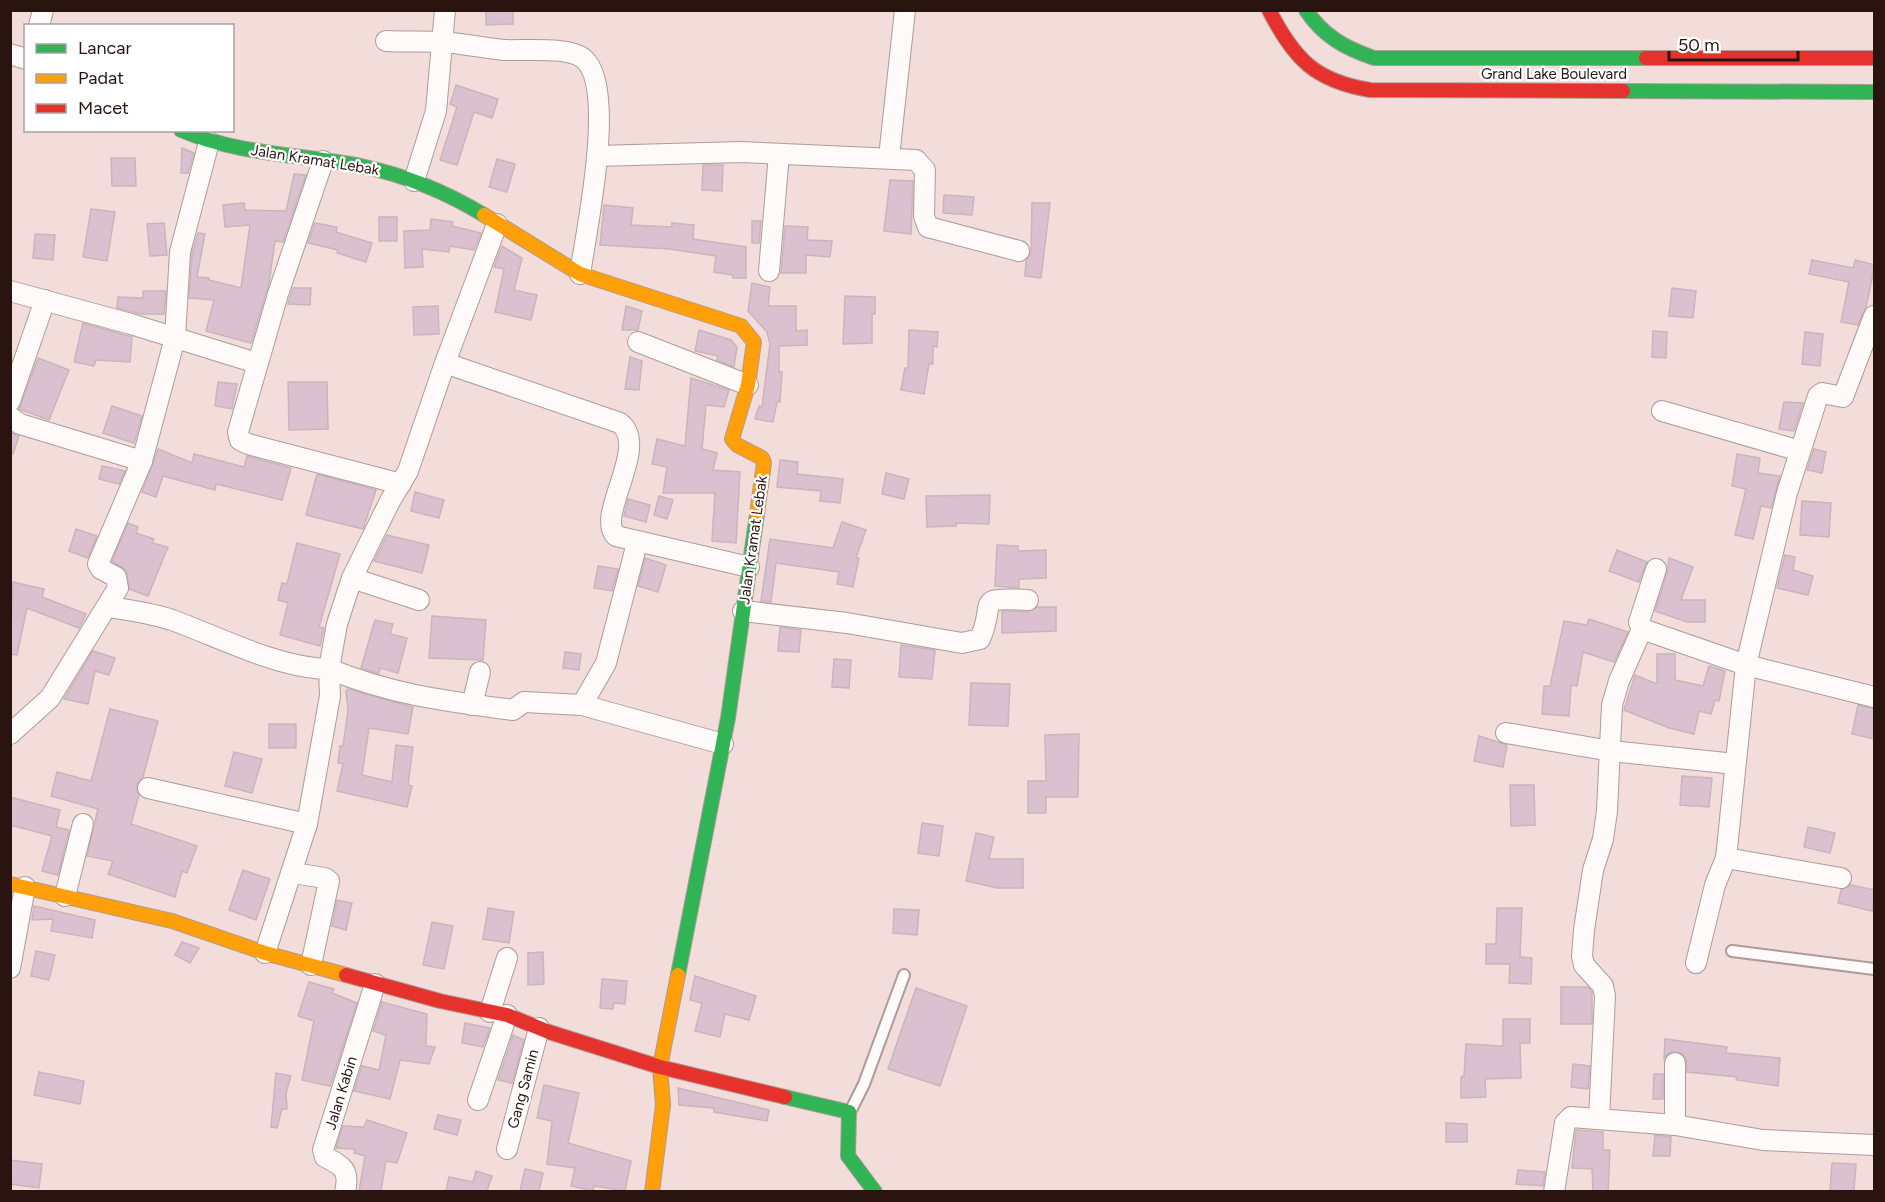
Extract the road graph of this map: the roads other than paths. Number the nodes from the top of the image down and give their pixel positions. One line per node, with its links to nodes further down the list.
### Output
1 (445, 10): 6 (street)
2 (905, 10): 14 (street)
3 (1269, 10): 8 (street, Grand Lake Boulevard)
4 (1306, 10): 8 (street, Grand Lake Boulevard)
5 (386, 41): 6 (street)
6 (441, 42): 13 (street); 16 (street)
7 (1875, 58): 8 (street, Grand Lake Boulevard)
8 (1651, 74): 9 (street, Grand Lake Boulevard)
9 (1875, 92)
10 (186, 132): 11 (street, Jalan Kramat Lebak)
11 (209, 142): 15 (street, Jalan Kramat Lebak); 24 (street)
12 (780, 154): 13 (street); 14 (street); 19 (street)
13 (597, 156): 20 (street)
14 (889, 157): 18 (street)
15 (323, 161): 16 (street, Jalan Kramat Lebak); 26 (street)
16 (414, 181): 17 (street, Jalan Kramat Lebak)
17 (497, 224): 20 (street, Jalan Kramat Lebak); 27 (street)
18 (1019, 252)
19 (770, 271)
20 (580, 274): 28 (street, Jalan Kramat Lebak)
21 (10, 291): 22 (street)
22 (45, 300): 24 (street); 29 (street)
23 (1875, 316): 32 (street)
24 (174, 338): 26 (street); 33 (street)
25 (638, 342): 28 (street)
26 (258, 359): 34 (street)
27 (445, 363): 34 (street); 35 (street)
28 (748, 385): 36 (street, Jalan Kramat Lebak)
29 (10, 401)
30 (1662, 411): 32 (street)
31 (10, 417): 33 (street)
32 (1800, 451): 44 (street)
33 (142, 461): 41 (street)
34 (400, 484): 38 (street)
35 (637, 543): 36 (street); 49 (street)
36 (749, 567): 42 (street, Jalan Kramat Lebak)
37 (1656, 569): 43 (street)
38 (352, 578): 39 (street); 45 (street)
39 (418, 600)
40 (1028, 600): 42 (street)
41 (109, 607): 45 (street); 51 (street)
42 (743, 611): 52 (street, Jalan Kramat Lebak)
43 (1642, 629): 44 (street); 53 (street)
44 (1746, 665): 47 (street); 54 (street)
45 (330, 669): 48 (street); 57 (street)
46 (480, 672): 48 (street)
47 (1875, 697)
48 (472, 705): 49 (street)
49 (582, 705): 52 (street)
50 (1506, 733): 53 (street)
51 (10, 734)
52 (723, 744): 75 (street, Jalan Kramat Lebak)
53 (1611, 751): 54 (street); 78 (street)
54 (1735, 764): 58 (street)
55 (148, 788): 57 (street)
56 (82, 824): 62 (street)
57 (308, 824): 59 (street)
58 (1726, 858): 60 (street); 66 (street)
59 (293, 873): 64 (street); 67 (street)
60 (1841, 878)
61 (18, 886): 62 (street); 68 (street)
62 (65, 896): 64 (street)
63 (1732, 951): 69 (lane)
64 (265, 953): 67 (street)
65 (507, 958): 72 (street)
66 (1696, 963)
67 (311, 965): 71 (street)
68 (10, 968)
69 (1875, 969)
70 (904, 975): 77 (lane)
71 (375, 984): 72 (street); 82 (street, Jalan Kabin)
72 (498, 1013): 73 (street); 76 (street)
73 (539, 1028): 75 (street); 81 (street, Gang Samin)
74 (1676, 1063): 79 (street)
75 (660, 1066): 77 (street); 83 (street, Jalan Kramat Lebak)
76 (478, 1100)
77 (849, 1112): 84 (street)
78 (1599, 1119): 79 (street); 85 (street)
79 (1675, 1125): 80 (street)
80 (1875, 1145)
81 (507, 1149)
82 (345, 1191)
83 (652, 1191)
84 (875, 1191)
85 (1554, 1191)

